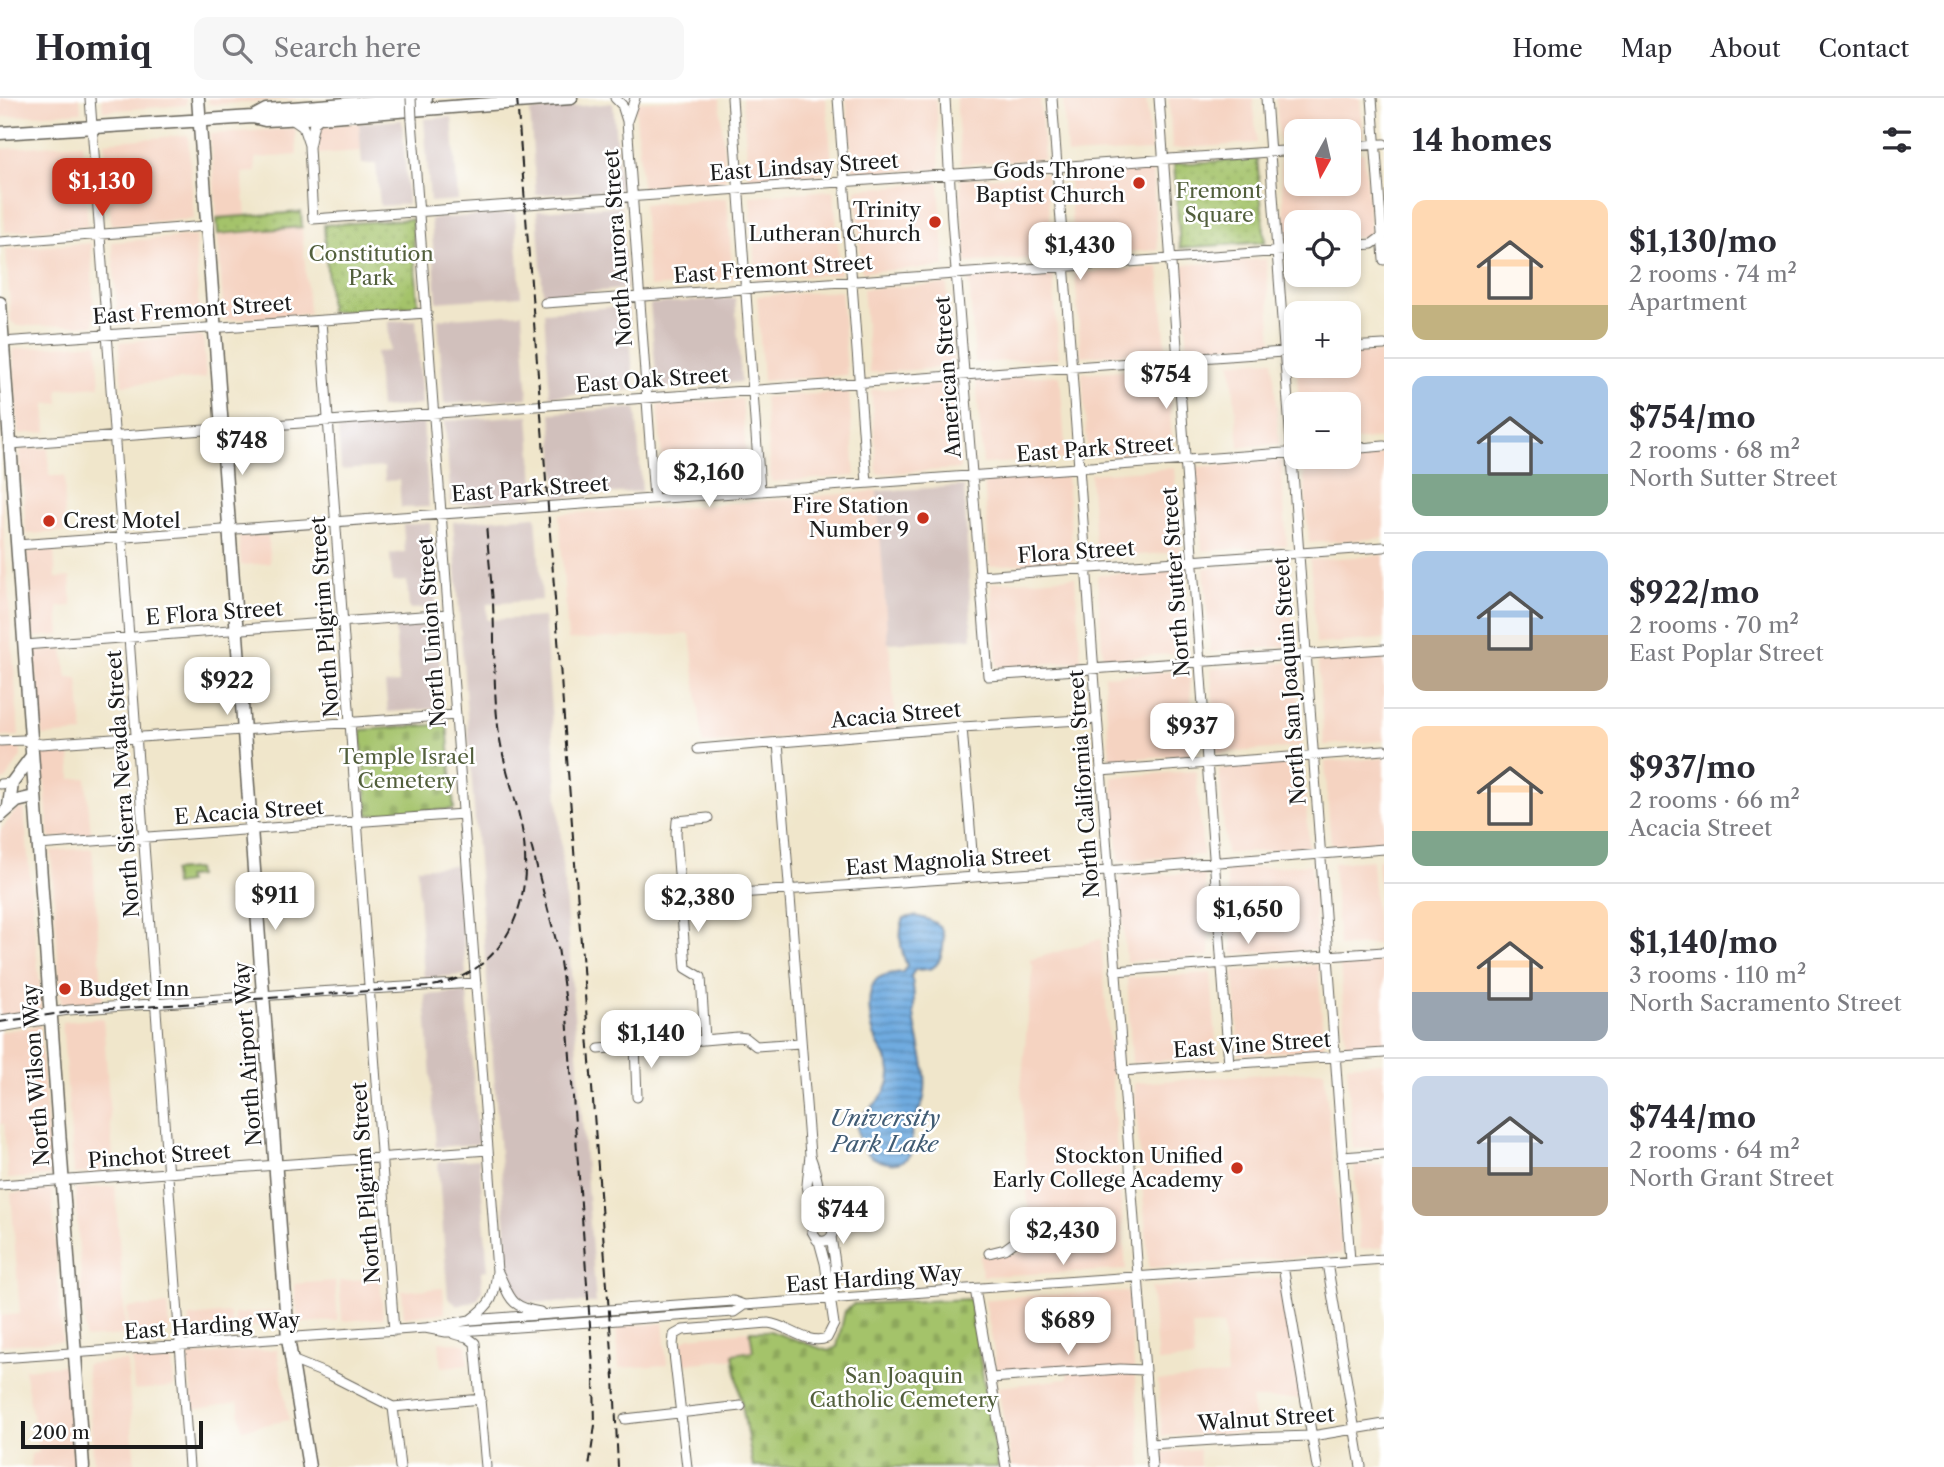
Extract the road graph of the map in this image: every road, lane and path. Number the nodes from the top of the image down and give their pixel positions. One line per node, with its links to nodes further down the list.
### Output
1 (90, 98): 19 (street, North Sierra Nevada Street)
2 (198, 98): 17 (main road, North Airport Way)
3 (411, 98): 32 (street, North Union Street, bridge)
4 (426, 98): 15 (main road)
5 (571, 98): 15 (main road)
6 (615, 98): 18 (street, North Aurora Street)
7 (635, 98): 18 (street, North Aurora Street)
8 (732, 98): 30 (street)
9 (838, 98): 29 (street)
10 (945, 98): 28 (street, American Street)
11 (1052, 98): 27 (street, North California Street)
12 (1159, 98): 26 (street, North Sutter Street)
13 (1266, 98): 25 (street, North San Joaquin Street)
14 (1372, 98): 21 (street)
15 (318, 107): 16 (main road); 23 (street)
16 (294, 108): 17 (main road); 23 (street)
17 (199, 120): 19 (main road); 33 (main road, North Airport Way)
18 (627, 121): 31 (street, North Aurora Street)
19 (92, 127): 20 (main road); 34 (street, North Sierra Nevada Street)
20 (0, 133)
21 (1380, 144): 22 (street); 35 (street)
22 (1362, 145)
23 (309, 147): 32 (street, East Lindsay Street)
24 (1284, 151): 25 (street, East Lindsay Street)
25 (1269, 152): 26 (street, East Lindsay Street); 38 (street, North San Joaquin Street)
26 (1163, 159): 27 (street, East Lindsay Street); 40 (street, North Sutter Street)
27 (1057, 167): 28 (street, East Lindsay Street); 42 (street, North California Street)
28 (950, 174): 29 (street, East Lindsay Street); 43 (street, American Street)
29 (844, 181): 30 (street, East Lindsay Street); 44 (street)
30 (738, 189): 31 (street, East Lindsay Street); 45 (street)
31 (631, 196): 32 (street, East Lindsay Street); 46 (street, North Aurora Street)
32 (419, 211): 49 (street, North Union Street)
33 (207, 226): 34 (street); 51 (main road, North Airport Way)
34 (100, 233): 36 (street); 52 (street, North Sierra Nevada Street)
35 (1383, 236): 37 (street); 41 (street)
36 (0, 242)
37 (1361, 245)
38 (1276, 251): 39 (street, East Fremont Street); 40 (street, East Fremont Street); 56 (street, North San Joaquin Street)
39 (1284, 251)
40 (1170, 259): 42 (street, East Fremont Street); 57 (street, North Sutter Street)
41 (1384, 260)
42 (1064, 267): 43 (street, East Fremont Street); 58 (street, North California Street)
43 (958, 274): 44 (street, East Fremont Street); 59 (street, American Street)
44 (851, 282): 45 (street, East Fremont Street); 60 (street)
45 (745, 289): 46 (street, East Fremont Street); 61 (street)
46 (639, 298): 48 (street, East Fremont Street); 62 (street, North Aurora Street)
47 (0, 303): 53 (main road, North Wilson Way)
48 (545, 303)
49 (427, 313): 50 (street, East Fremont Street); 63 (street, North Union Street)
50 (321, 321): 51 (street, East Fremont Street); 64 (street, North Pilgrim Street)
51 (214, 327): 52 (street, East Fremont Street); 65 (main road, North Airport Way)
52 (107, 335): 53 (street, East Fremont Street); 66 (street, North Sierra Nevada Street)
53 (1, 342): 67 (main road, North Wilson Way)
54 (1384, 345): 55 (street)
55 (1361, 347)
56 (1284, 352): 57 (street, East Oak Street)
57 (1177, 360): 58 (street, East Oak Street); 71 (street, North Sutter Street)
58 (1071, 368): 59 (street, East Oak Street); 72 (street, North California Street)
59 (965, 375): 60 (street, East Oak Street); 74 (street, American Street)
60 (859, 383): 61 (street, East Oak Street); 75 (street)
61 (753, 390): 62 (street, East Oak Street); 76 (street)
62 (647, 398): 63 (street, East Oak Street); 77 (street, North Aurora Street)
63 (435, 414): 64 (street, East Oak Street); 78 (street, North Union Street)
64 (328, 421): 65 (street, East Oak Street); 79 (street, North Pilgrim Street)
65 (222, 428): 66 (street, East Oak Street); 80 (main road, North Airport Way)
66 (115, 435): 67 (street, East Oak Street); 81 (street, North Sierra Nevada Street)
67 (10, 444): 82 (main road, North Wilson Way)
68 (1384, 446): 69 (street)
69 (1361, 448)
70 (1284, 454): 71 (street, East Park Street)
71 (1185, 461): 72 (street, East Park Street); 85 (street, North Sutter Street)
72 (1079, 468): 74 (street, East Park Street); 86 (street, North California Street)
73 (1295, 469): 84 (street, North San Joaquin Street)
74 (972, 476): 75 (street, East Park Street); 87 (street, American Street)
75 (867, 483): 76 (street, East Park Street)
76 (760, 490): 77 (street, East Park Street)
77 (654, 498): 78 (street, East Park Street)
78 (441, 513): 79 (street, East Park Street); 88 (street, North Union Street)
79 (335, 521): 80 (street, East Park Street); 89 (street, North Pilgrim Street)
80 (229, 529): 81 (street, East Park Street); 90 (main road, North Airport Way)
81 (122, 536): 82 (street, East Park Street); 91 (street, North Sierra Nevada Street)
82 (17, 545): 92 (main road, North Wilson Way)
83 (1384, 547): 84 (street, Flora Street)
84 (1298, 553): 85 (street, Flora Street); 94 (street, North San Joaquin Street)
85 (1192, 561): 86 (street, Flora Street); 95 (street, North Sutter Street)
86 (1086, 569): 87 (street, Flora Street); 96 (street, North California Street)
87 (979, 576): 96 (street, American Street)
88 (449, 614): 89 (street, E Flora Street); 97 (street, North Union Street)
89 (342, 621): 90 (street, E Flora Street); 99 (street, North Pilgrim Street)
90 (236, 629): 91 (street, E Flora Street); 101 (main road, North Airport Way)
91 (130, 637): 92 (street, E Flora Street); 102 (street, North Sierra Nevada Street)
92 (23, 645): 104 (main road, North Wilson Way)
93 (1384, 649): 94 (street)
94 (1306, 654): 95 (street); 108 (street, North San Joaquin Street)
95 (1199, 662): 96 (street); 110 (street, North Sutter Street)
96 (1093, 669): 98 (street, North California Street)
97 (456, 715): 99 (street); 115 (street, North Union Street)
98 (1097, 719): 100 (street, Acacia Street); 111 (street, North California Street)
99 (350, 722): 101 (street); 117 (street, North Pilgrim Street)
100 (962, 727): 105 (street, Acacia Street); 125 (street)
101 (243, 730): 102 (street); 118 (main road, North Airport Way)
102 (137, 737): 104 (street); 119 (street, North Sierra Nevada Street)
103 (0, 741): 104 (street)
104 (31, 742): 109 (main road, North Wilson Way)
105 (778, 742): 106 (street, Acacia Street); 126 (street)
106 (698, 749)
107 (1384, 750): 108 (street)
108 (1313, 755): 110 (street); 122 (street, North San Joaquin Street)
109 (32, 756): 112 (main road); 113 (main road, North Wilson Way)
110 (1207, 763): 111 (street); 123 (street, North Sutter Street)
111 (1100, 771): 124 (street, North California Street)
112 (6, 783): 114 (main road)
113 (34, 797): 114 (main road); 120 (main road, North Wilson Way)
114 (4, 811)
115 (463, 814): 117 (street, E Acacia Street); 132 (street, North Union Street)
116 (708, 818): 127 (street)
117 (357, 822): 118 (street, E Acacia Street); 133 (street, North Pilgrim Street)
118 (251, 830): 119 (street, E Acacia Street); 134 (main road, North Airport Way)
119 (145, 837): 120 (street, E Acacia Street); 135 (street, North Sierra Nevada Street)
120 (38, 845): 136 (main road, North Wilson Way)
121 (1384, 849): 122 (street, East Magnolia Street)
122 (1320, 854): 123 (street, East Magnolia Street); 129 (street, North San Joaquin Street)
123 (1215, 863): 124 (street, East Magnolia Street); 130 (street, North Sutter Street)
124 (1108, 871): 125 (street, East Magnolia Street); 131 (street, North California Street)
125 (974, 877): 126 (street, East Magnolia Street)
126 (789, 890): 127 (street, East Magnolia Street); 140 (street)
127 (681, 897): 139 (street)
128 (1384, 952): 129 (street)
129 (1328, 956): 130 (street); 144 (street, North San Joaquin Street)
130 (1222, 963): 131 (street); 145 (street, North Sutter Street)
131 (1115, 971): 146 (street, North California Street)
132 (476, 982): 133 (street); 148 (street, North Union Street)
133 (369, 991): 134 (street); 152 (street, North Pilgrim Street)
134 (263, 998): 135 (street); 153 (main road, North Airport Way)
135 (157, 1006): 136 (street); 154 (street, North Sierra Nevada Street)
136 (51, 1016): 137 (street); 138 (street); 155 (main road, North Wilson Way)
137 (0, 1020)
138 (0, 1027)
139 (705, 1039): 140 (street); 141 (street)
140 (800, 1043): 149 (street)
141 (635, 1045): 142 (street); 147 (street)
142 (599, 1049)
143 (1384, 1053): 144 (street, East Vine Street)
144 (1335, 1056): 145 (street, East Vine Street); 151 (street, North San Joaquin Street)
145 (1229, 1064): 146 (street, East Vine Street)
146 (1122, 1071): 168 (street, North California Street)
147 (637, 1097)
148 (488, 1150): 152 (street, Pinchot Street); 167 (street, North Union Street)
149 (810, 1154): 157 (street); 158 (street)
150 (1384, 1154): 151 (street)
151 (1342, 1157): 164 (street, North San Joaquin Street)
152 (382, 1158): 153 (street, Pinchot Street); 175 (street, North Pilgrim Street)
153 (275, 1165): 154 (street, Pinchot Street); 177 (main road, North Airport Way)
154 (169, 1173): 155 (street, Pinchot Street); 178 (street, North Sierra Nevada Street)
155 (63, 1181): 156 (street, Pinchot Street); 179 (main road, North Wilson Way)
156 (0, 1185)
157 (826, 1221): 158 (street); 159 (street)
158 (814, 1224): 160 (street)
159 (831, 1237): 160 (street); 170 (street)
160 (819, 1241): 170 (street)
161 (1016, 1241): 162 (street)
162 (989, 1253)
163 (1384, 1259): 164 (street, East Harding Way)
164 (1350, 1261): 165 (street, East Harding Way)
165 (1327, 1263): 166 (street, East Harding Way); 190 (street)
166 (1283, 1266): 168 (street, East Harding Way); 191 (street)
167 (497, 1271): 172 (street); 173 (street, North Union Street)
168 (1138, 1277): 169 (street, East Harding Way); 182 (street, North California Street)
169 (975, 1289): 170 (street, East Harding Way); 183 (street)
170 (831, 1300): 171 (street, East Harding Way); 187 (street)
171 (744, 1305): 172 (street, East Harding Way); 176 (street, East Harding Way)
172 (555, 1314): 173 (street, East Harding Way)
173 (470, 1320): 174 (street, East Harding Way)
174 (426, 1328): 175 (street, East Harding Way); 176 (street, East Harding Way)
175 (394, 1331): 177 (street, East Harding Way)
176 (446, 1332): 184 (street)
177 (288, 1338): 178 (street, East Harding Way); 181 (main road, North Airport Way)
178 (181, 1345): 179 (street, East Harding Way); 194 (street, North Sierra Nevada Street)
179 (75, 1353): 180 (street, East Harding Way); 193 (main road, North Wilson Way)
180 (0, 1358)
181 (292, 1360): 186 (street); 195 (main road, North Airport Way)
182 (1144, 1370): 183 (street); 192 (street, North California Street)
183 (991, 1378): 199 (street)
184 (481, 1399): 186 (street); 197 (street)
185 (741, 1406): 187 (street)
186 (393, 1407): 196 (street)
187 (681, 1413): 188 (street); 198 (street)
188 (625, 1419)
189 (1384, 1424): 190 (street, Walnut Street)
190 (1354, 1429): 191 (street, Walnut Street); 202 (street)
191 (1312, 1436): 192 (street, Walnut Street); 201 (street)
192 (1150, 1444): 200 (street, North California Street)
193 (83, 1467)
194 (189, 1467)
195 (309, 1467)
196 (400, 1467)
197 (486, 1467)
198 (687, 1467)
199 (1006, 1467)
200 (1152, 1467)
201 (1317, 1467)
202 (1361, 1467)

